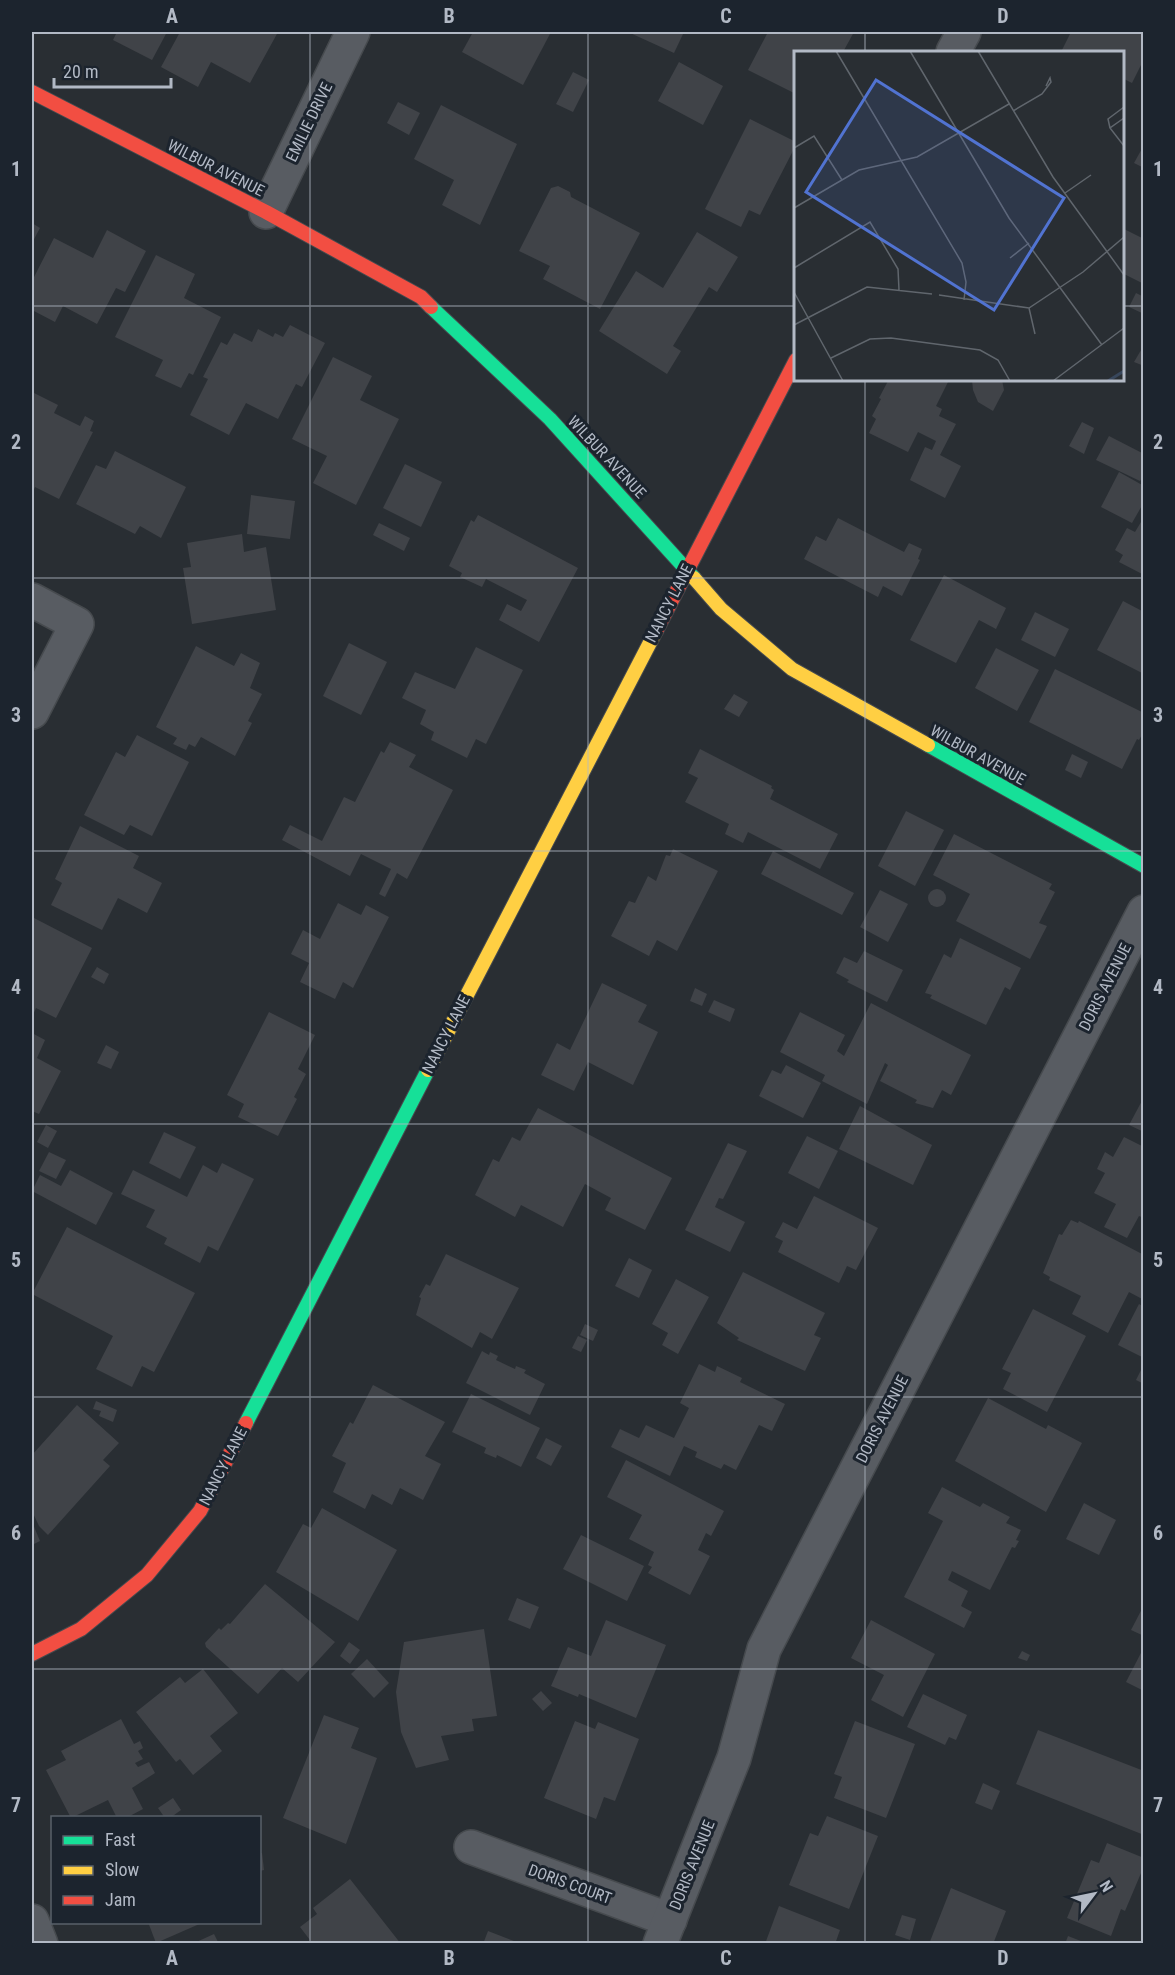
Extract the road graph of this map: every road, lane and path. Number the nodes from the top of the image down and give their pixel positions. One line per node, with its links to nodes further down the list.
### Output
1 (354, 32): 5 (street, EMILIE DRIVE)
2 (964, 32): 3 (street)
3 (954, 51)
4 (32, 92): 5 (street, WILBUR AVENUE)
5 (266, 212): 7 (street, WILBUR AVENUE)
6 (794, 362): 7 (street, NANCY LANE)
7 (687, 568): 10 (street, WILBUR AVENUE); 12 (street, NANCY LANE)
8 (32, 600): 9 (street)
9 (32, 712)
10 (1143, 866)
11 (1143, 912): 15 (street, DORIS AVENUE)
12 (32, 1653)
13 (471, 1847): 15 (street, DORIS COURT)
14 (32, 1921): 16 (street)
15 (665, 1932)
16 (41, 1944)

